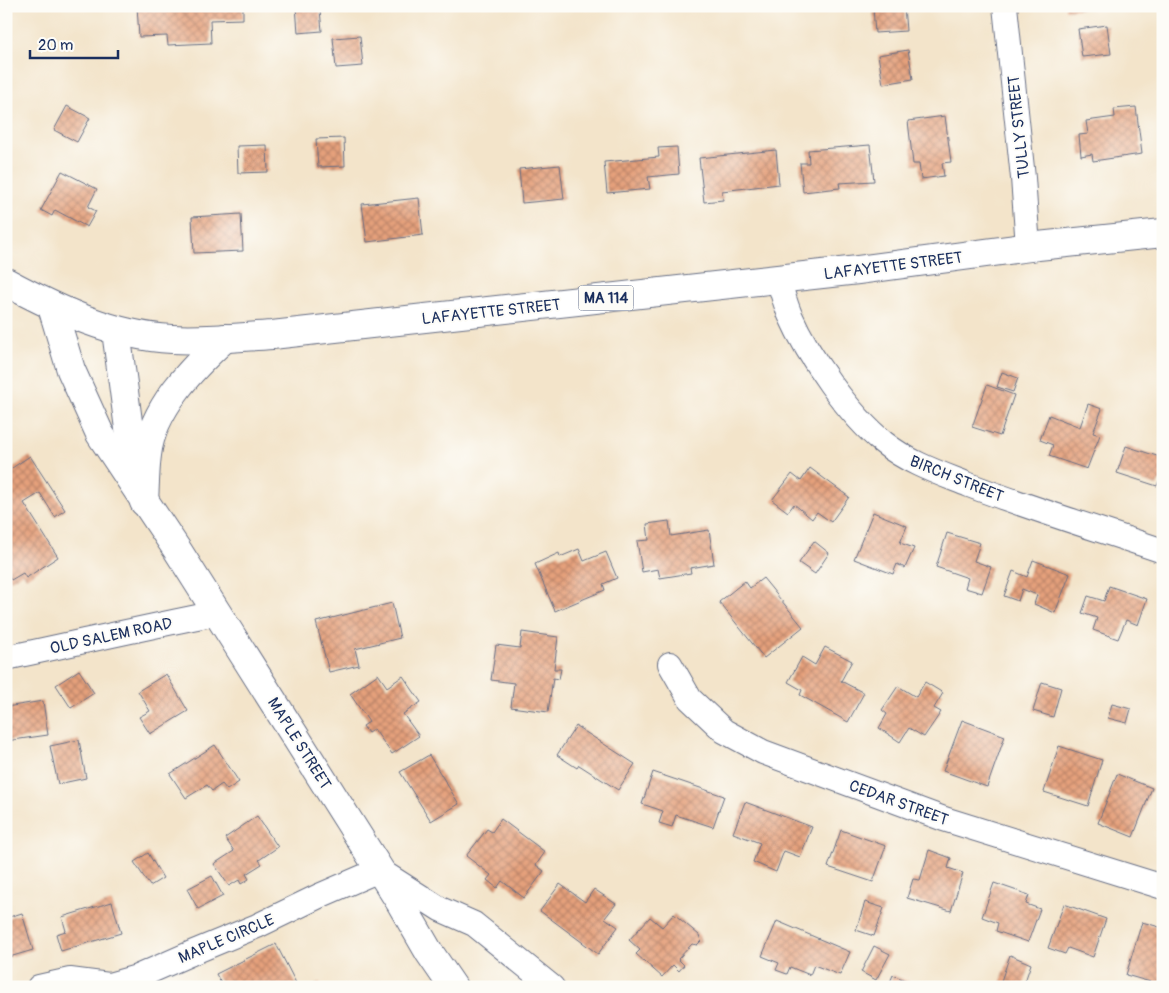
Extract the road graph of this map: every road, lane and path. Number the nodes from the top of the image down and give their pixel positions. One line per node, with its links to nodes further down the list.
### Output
1 (1005, 6): 3 (street, TULLY STREET)
2 (1163, 233): 3 (main road, LAFAYETTE STREET / MA 114)
3 (1028, 247): 4 (main road, LAFAYETTE STREET / MA 114)
4 (778, 279): 8 (main road, LAFAYETTE STREET / MA 114); 10 (street, BIRCH STREET)
5 (6, 282): 6 (main road, LAFAYETTE STREET / MA 114)
6 (52, 307): 7 (main road, LAFAYETTE STREET / MA 114); 9 (main road, MAPLE STREET)
7 (116, 331): 8 (main road, LAFAYETTE STREET / MA 114); 9 (main road, MAPLE STREET)
8 (225, 338): 9 (main road)
9 (144, 502): 11 (main road, MAPLE STREET)
10 (1163, 551)
11 (217, 613): 12 (street, OLD SALEM ROAD); 14 (main road, MAPLE STREET)
12 (6, 658)
13 (670, 664): 15 (street, CEDAR STREET)
14 (379, 870): 16 (street, MAPLE CIRCLE); 17 (main road, MAPLE STREET); 18 (street)
15 (1163, 887)
16 (39, 987)
17 (453, 987)
18 (552, 987)

